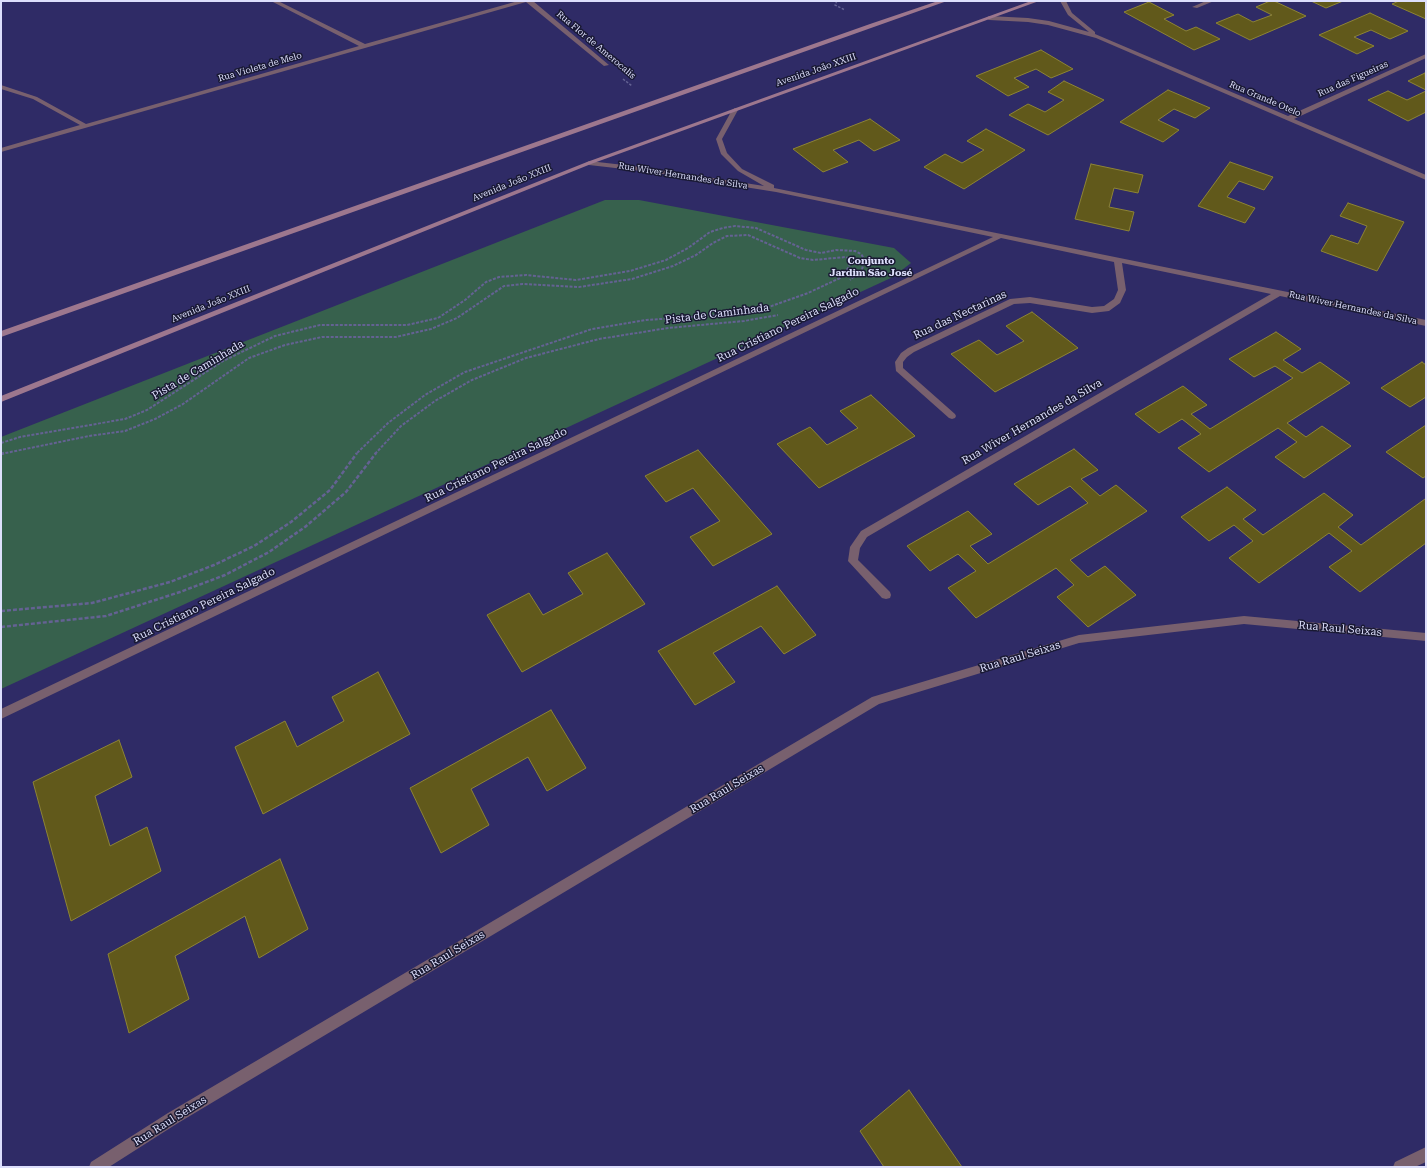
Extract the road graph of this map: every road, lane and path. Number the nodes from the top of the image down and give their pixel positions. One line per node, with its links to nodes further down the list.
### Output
1 (274, 1): 11 (street)
2 (524, 1): 11 (street, Rua Violeta de Melo)
3 (529, 1): 13 (street, Rua Flor de Amerocalis)
4 (944, 1): 15 (main road)
5 (1036, 1): 9 (main road, Avenida João XXIII)
6 (1063, 1): 10 (street, Rua Grande Otelo)
7 (1211, 1): 8 (street)
8 (1195, 7)
9 (989, 18): 10 (street, Rua Grande Otelo); 16 (main road, Avenida João XXIII)
10 (1098, 37): 17 (street, Rua Grande Otelo)
11 (364, 46): 18 (street, Rua Violeta de Melo)
12 (1426, 56): 17 (street, Rua das Figueiras)
13 (606, 64): 15 (path, Rua Flor de Amerocalis)
14 (1, 87): 18 (street)
15 (652, 102): 29 (main road)
16 (735, 110): 20 (main road, Avenida João XXIII); 22 (street, Rua Wiver Hernandes da Silva)
17 (1288, 119): 21 (street, Rua Grande Otelo)
18 (86, 126): 19 (street, Rua Violeta de Melo)
19 (1, 150)
20 (589, 163): 22 (street, Rua Wiver Hernandes da Silva); 30 (main road, Avenida João XXIII)
21 (1426, 178)
22 (776, 190): 23 (street, Rua Wiver Hernandes da Silva)
23 (1000, 236): 24 (street, Rua Wiver Hernandes da Silva); 38 (street, Rua Cristiano Pereira Salgado)
24 (1118, 261): 26 (street, Rua Wiver Hernandes da Silva); 31 (street, Rua das Nectarinas)
25 (848, 282): 32 (path, Pista de Caminhada)
26 (1279, 293): 28 (street, Rua Wiver Hernandes da Silva); 34 (street, Rua Wiver Hernandes da Silva)
27 (782, 314): 36 (path, Pista de Caminhada)
28 (1426, 323)
29 (1, 334)
30 (1, 399)
31 (952, 416)
32 (1, 443)
33 (1, 454): 35 (path)
34 (886, 595)
35 (1, 611)
36 (1, 627)
37 (1426, 637): 40 (street, Rua Raul Seixas)
38 (1, 714)
39 (1426, 1154): 41 (street)
40 (96, 1167)
41 (1400, 1167)

